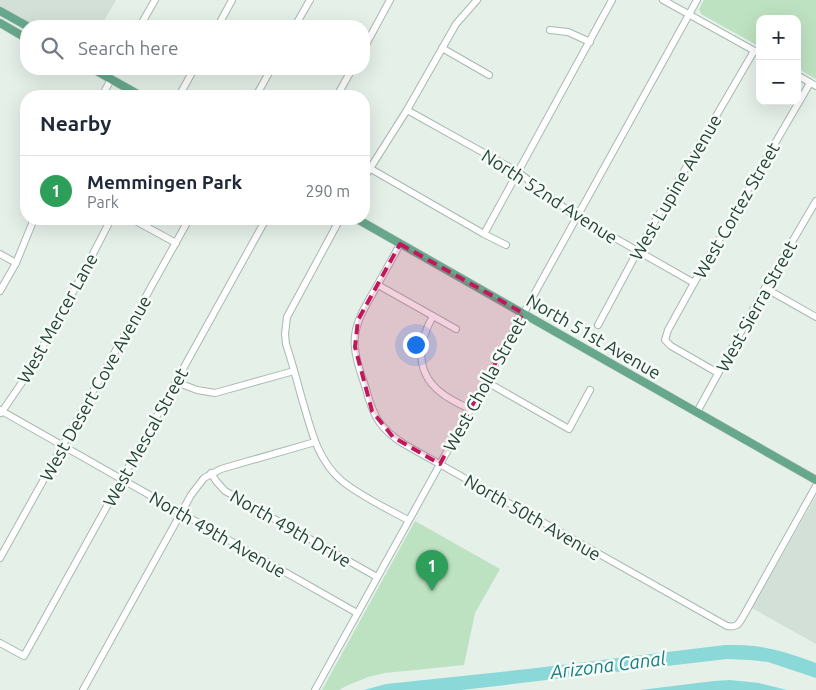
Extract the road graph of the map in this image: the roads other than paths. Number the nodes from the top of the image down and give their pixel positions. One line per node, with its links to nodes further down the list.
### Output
1 (155, 0): 11 (street)
2 (232, 0): 12 (street)
3 (310, 0): 13 (street)
4 (390, 0): 18 (street)
5 (478, 0): 20 (street)
6 (612, 0): 19 (street)
7 (664, 0): 10 (street)
8 (697, 0): 10 (street, West Cholla Street)
9 (0, 11): 14 (main road)
10 (689, 15): 21 (street); 41 (street, West Cholla Street)
11 (143, 20)
12 (221, 20)
13 (298, 20)
14 (20, 22)
15 (0, 23): 17 (main road)
16 (550, 30): 19 (street)
17 (20, 35)
18 (370, 37)
19 (590, 42): 39 (street)
20 (442, 48): 27 (street); 36 (street)
21 (756, 52)
22 (756, 55): 53 (street, West Lupine Avenue)
23 (104, 75): 29 (main road)
24 (191, 75): 33 (street)
25 (268, 75): 34 (street)
26 (349, 75): 35 (street)
27 (489, 75)
28 (801, 77): 30 (street)
29 (111, 79): 31 (street); 32 (main road)
30 (813, 84): 56 (street, West Cortez Street)
31 (105, 90)
32 (130, 90)
33 (182, 90)
34 (260, 90)
35 (340, 90)
36 (407, 110): 37 (street); 39 (street, North 52nd Avenue)
37 (370, 162)
38 (370, 168): 49 (street)
39 (518, 172): 41 (street, North 52nd Avenue); 49 (street)
40 (816, 200): 58 (street, West Sierra Street)
41 (577, 216): 53 (street, North 52nd Avenue); 60 (street, West Cholla Street)
42 (32, 225): 55 (street)
43 (108, 225): 71 (street, West Mercer Lane)
44 (143, 225): 50 (street)
45 (186, 225): 50 (street, West Desert Cove Avenue)
46 (263, 225): 68 (street, West Mescal Street)
47 (337, 225): 65 (street)
48 (367, 225): 51 (main road, North 51st Avenue)
49 (484, 234): 52 (street)
50 (176, 243): 74 (street, West Desert Cove Avenue)
51 (400, 244): 57 (street, North 50th Avenue); 60 (main road, North 51st Avenue)
52 (506, 245)
53 (637, 251): 56 (street, North 52nd Avenue); 63 (street, West Lupine Avenue)
54 (0, 254): 55 (street)
55 (16, 263): 59 (street)
56 (694, 283): 66 (street, West Cortez Street)
57 (378, 285): 61 (street); 75 (street, North 50th Avenue)
58 (765, 288): 62 (street); 66 (street, West Sierra Street)
59 (0, 290)
60 (523, 314): 67 (street, West Cholla Street); 72 (main road, North 51st Avenue)
61 (433, 316): 64 (street); 70 (street)
62 (816, 317)
63 (598, 325)
64 (456, 329)
65 (294, 371): 68 (street); 73 (street)
66 (718, 373): 72 (street, West Sierra Street)
67 (485, 381): 69 (street); 70 (street, West Cholla Street)
68 (176, 382): 77 (street, West Mescal Street)
69 (590, 390)
70 (470, 409): 75 (street, West Cholla Street)
71 (1, 412): 74 (street, North 49th Avenue)
72 (697, 412): 78 (main road, North 51st Avenue)
73 (315, 442): 76 (street); 81 (street)
74 (62, 446): 77 (street, North 49th Avenue); 82 (street, West Desert Cove Avenue)
75 (440, 464): 79 (street, North 50th Avenue); 81 (street, West Cholla Street)
76 (211, 473): 80 (street); 83 (street, North 49th Drive)
77 (122, 480): 80 (street, North 49th Avenue); 85 (street, West Mescal Street)
78 (816, 480)
79 (816, 486)
80 (181, 513): 84 (street, North 49th Avenue); 86 (street)
81 (408, 520): 83 (street, West Cholla Street)
82 (0, 558)
83 (377, 577): 84 (street, West Cholla Street)
84 (357, 613): 87 (street, West Cholla Street)
85 (0, 643)
86 (83, 690)
87 (315, 690)

